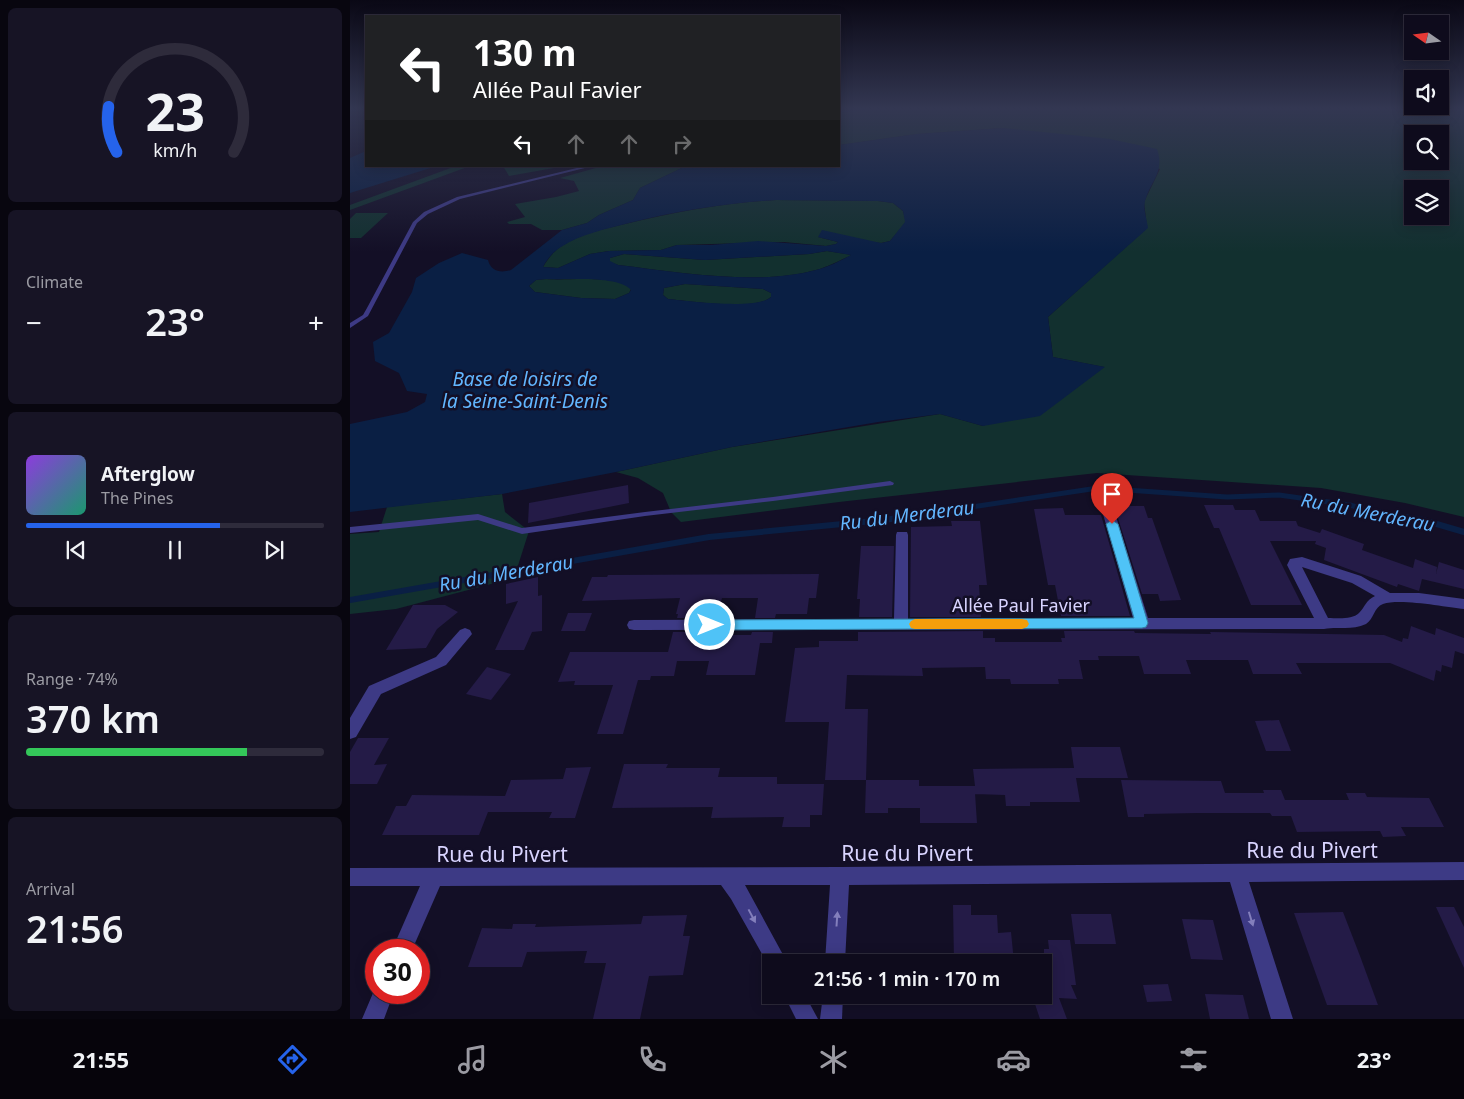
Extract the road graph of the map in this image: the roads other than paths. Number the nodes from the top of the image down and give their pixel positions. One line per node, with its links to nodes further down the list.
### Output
1 (587, 167): 2 (lane)
2 (350, 326)
3 (890, 483): 5 (lane)
4 (1107, 507): 9 (street)
5 (350, 530)
6 (902, 535): 10 (street)
7 (1386, 596): 8 (street); 11 (street, Allée Paul Favier); 11 (street)
8 (1464, 604)
9 (1142, 623): 10 (street, Allée Paul Favier); 11 (street, Allée Paul Favier)
10 (901, 624): 12 (street, Allée Paul Favier)
11 (1324, 624)
12 (634, 625)
13 (465, 634): 14 (street)
14 (350, 732)
15 (1464, 871): 16 (street, Rue du Pivert)
16 (1237, 873): 19 (street, Rue du Pivert); 30 (street, one-way to 30)
17 (725, 875): 19 (street, Rue du Pivert); 20 (street, Rue du Pivert); 22 (street, one-way to 22)
18 (350, 876): 20 (street, Rue du Pivert)
19 (840, 876): 23 (street, one-way to 19)
20 (434, 877): 21 (street)
21 (407, 939)
22 (773, 954)
23 (835, 954)
24 (379, 1004): 27 (street)
25 (799, 1004): 28 (street)
26 (832, 1004): 29 (street)
27 (373, 1019)
28 (807, 1019)
29 (831, 1019)
30 (1282, 1019)

